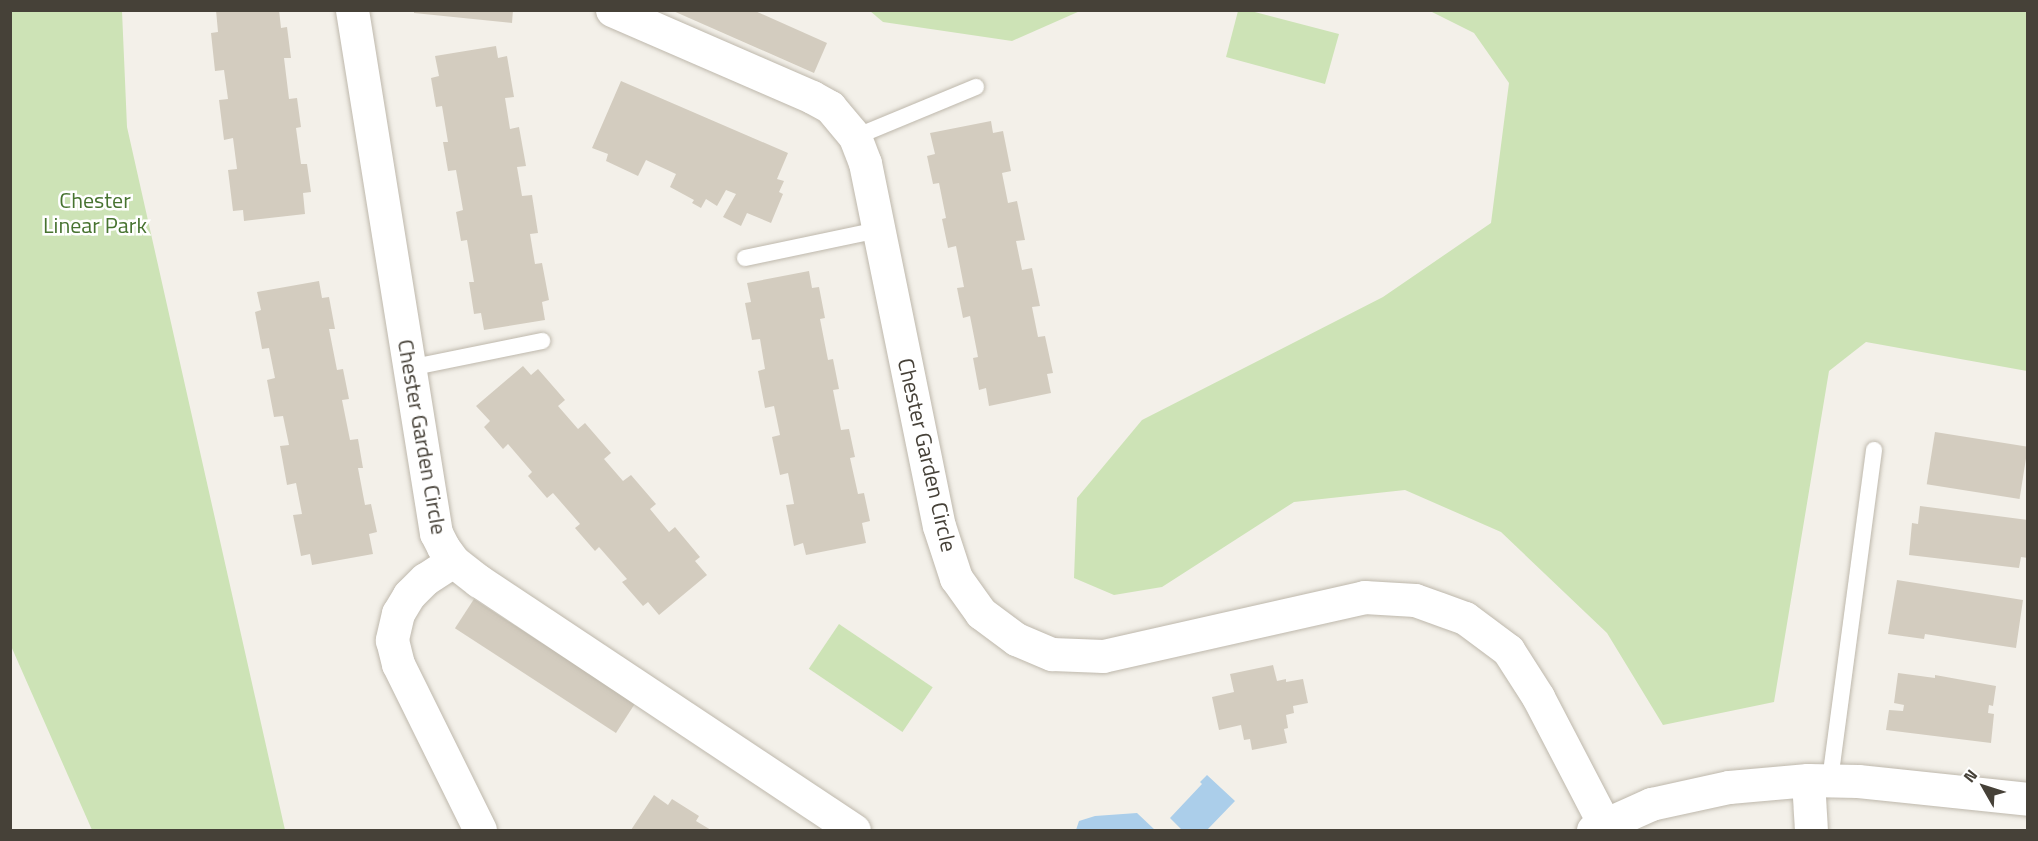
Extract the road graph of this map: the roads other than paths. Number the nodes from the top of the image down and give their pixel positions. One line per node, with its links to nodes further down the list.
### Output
1 (352, 10): 8 (street, Chester Garden Circle)
2 (612, 10): 4 (street, Chester Garden Circle)
3 (976, 87): 4 (lane)
4 (855, 137): 5 (street, Chester Garden Circle)
5 (878, 230): 6 (lane); 13 (street, Chester Garden Circle)
6 (745, 258)
7 (542, 341): 8 (lane)
8 (409, 368): 10 (street, Chester Garden Circle)
9 (1874, 450): 11 (lane)
10 (453, 561): 14 (street); 15 (street, Chester Garden Circle)
11 (1819, 780): 12 (street); 13 (street); 16 (street)
12 (2028, 799)
13 (1598, 827)
14 (480, 831)
15 (854, 831)
16 (1811, 831)

